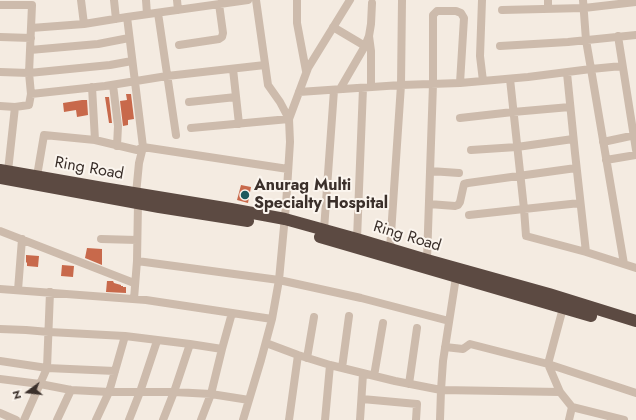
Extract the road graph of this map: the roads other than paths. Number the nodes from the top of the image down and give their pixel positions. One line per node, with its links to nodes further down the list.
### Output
1 (82, 0): 26 (street)
2 (114, 0): 25 (street)
3 (146, 0): 23 (street)
4 (177, 0): 20 (street)
5 (248, 0): 16 (street)
6 (256, 0): 41 (street)
7 (297, 0): 45 (street)
8 (350, 0): 27 (street)
9 (402, 0): 56 (street)
10 (482, 0): 52 (street)
11 (548, 0): 19 (street)
12 (636, 2): 17 (street)
13 (32, 3): 18 (street); 28 (street)
14 (210, 3): 16 (street); 20 (street)
15 (372, 3): 30 (street)
16 (219, 4): 36 (street)
17 (583, 4): 19 (street); 35 (street)
18 (0, 5)
19 (548, 9): 21 (street)
20 (178, 10): 22 (street)
21 (502, 10)
22 (158, 13): 23 (street); 49 (street)
23 (147, 14): 24 (street)
24 (127, 17): 25 (street); 34 (street)
25 (116, 19): 26 (street)
26 (84, 24): 28 (street)
27 (333, 27): 37 (street); 45 (street)
28 (31, 28): 33 (street)
29 (636, 35): 31 (street)
30 (369, 36): 37 (street); 58 (street)
31 (618, 36): 35 (street); 42 (street)
32 (0, 37): 33 (street)
33 (31, 38): 39 (street)
34 (129, 38): 39 (street); 40 (street)
35 (586, 40): 38 (street); 44 (street)
36 (179, 45)
37 (365, 46): 59 (street)
38 (500, 46)
39 (30, 50): 47 (street)
40 (132, 62): 47 (street); 51 (street)
41 (265, 65): 43 (street); 68 (street)
42 (622, 66): 44 (street); 73 (street)
43 (233, 69): 49 (street); 62 (street)
44 (591, 69): 48 (street); 76 (street)
45 (306, 71): 60 (street)
46 (0, 72): 47 (street)
47 (29, 73): 61 (street)
48 (567, 73): 50 (street); 66 (street)
49 (167, 76): 51 (street); 72 (street)
50 (510, 79): 52 (street); 67 (street)
51 (135, 81): 54 (street); 78 (street)
52 (483, 81): 53 (street)
53 (460, 83): 55 (street); 55 (street)
54 (113, 84): 57 (street); 77 (street)
55 (433, 84): 56 (street); 86 (street)
56 (401, 85): 58 (street); 103 (street)
57 (92, 87): 61 (street); 75 (street)
58 (367, 88): 59 (street); 101 (street)
59 (337, 90): 60 (street); 97 (street)
60 (299, 92): 68 (street)
61 (31, 94): 65 (street)
62 (236, 97): 63 (street); 70 (street)
63 (189, 102)
64 (0, 106): 65 (street)
65 (15, 107): 87 (street)
66 (570, 107): 67 (street); 74 (street)
67 (513, 112): 69 (street); 79 (street)
68 (289, 118): 70 (street); 85 (street)
69 (460, 118)
70 (239, 124): 71 (street)
71 (191, 128)
72 (176, 135)
73 (635, 135): 76 (street); 81 (street)
74 (573, 139): 79 (street); 84 (street)
75 (94, 140): 77 (street); 89 (street)
76 (603, 142): 83 (street)
77 (117, 146): 78 (street)
78 (143, 147): 85 (street); 91 (street)
79 (517, 147): 80 (street); 90 (street)
80 (471, 150)
81 (636, 150)
82 (636, 155): 83 (street)
83 (606, 160): 107 (street)
84 (576, 168): 90 (street); 92 (street)
85 (288, 169): 96 (street)
86 (430, 171): 88 (street); 93 (street)
87 (3, 173): 89 (highway, Ring Road); 91 (highway, Ring Road)
88 (459, 173)
89 (37, 176): 91 (highway, Ring Road)
90 (520, 176): 93 (street); 94 (street)
91 (137, 199): 96 (highway, Ring Road); 102 (street)
92 (580, 203): 94 (street); 104 (street)
93 (429, 204): 106 (street)
94 (524, 209): 95 (street); 104 (street)
95 (469, 215)
96 (284, 223): 97 (highway, Ring Road); 109 (highway, Ring Road); 110 (street)
97 (324, 230): 101 (highway, Ring Road)
98 (0, 231): 99 (street)
99 (22, 239): 111 (street); 113 (street)
100 (101, 239): 102 (street)
101 (357, 239): 103 (highway, Ring Road)
102 (137, 240): 105 (street)
103 (390, 249): 106 (highway, Ring Road)
104 (586, 252): 107 (street)
105 (137, 260): 110 (street); 111 (street)
106 (427, 260): 122 (highway, Ring Road)
107 (624, 264): 108 (street)
108 (636, 268)
109 (456, 277): 116 (highway, Ring Road); 121 (street)
110 (279, 280): 120 (street); 121 (street)
111 (134, 283): 115 (street)
112 (0, 289): 113 (street)
113 (18, 290): 114 (street)
114 (50, 292): 115 (street); 127 (street)
115 (134, 299): 117 (street)
116 (563, 308): 126 (highway, Ring Road); 137 (street)
117 (232, 312): 120 (street); 133 (street)
118 (349, 316): 140 (street)
119 (314, 317): 135 (street)
120 (272, 319): 130 (street)
121 (450, 321): 132 (street)
122 (636, 321)
123 (383, 323): 143 (street)
124 (417, 328): 146 (street)
125 (0, 329): 127 (street)
126 (636, 329)
127 (49, 332): 128 (street); 139 (street)
128 (125, 336): 129 (street); 141 (street)
129 (157, 341): 131 (street); 150 (street)
130 (266, 343): 134 (street); 156 (street)
131 (190, 344): 133 (street); 151 (street)
132 (445, 347): 137 (street); 148 (street)
133 (222, 349): 154 (street)
134 (298, 355): 135 (street); 168 (street)
135 (307, 358): 138 (street)
136 (0, 361): 139 (street)
137 (548, 364): 152 (street); 153 (street)
138 (330, 365): 140 (street); 169 (street)
139 (47, 368): 141 (street); 145 (street)
140 (342, 368): 142 (street)
141 (115, 371): 149 (street)
142 (363, 374): 143 (street); 155 (street)
143 (374, 376): 146 (street)
144 (0, 379): 145 (street)
145 (40, 384): 147 (street); 161 (street)
146 (409, 384): 148 (street)
147 (71, 390): 149 (street); 162 (street)
148 (440, 390): 152 (street); 172 (street)
149 (110, 392): 150 (street); 163 (street)
150 (140, 392): 151 (street); 164 (street)
151 (174, 392): 154 (street); 165 (street)
152 (560, 392): 157 (street)
153 (636, 393)
154 (211, 394): 156 (street); 166 (street)
155 (362, 399): 170 (street); 171 (street)
156 (249, 400): 167 (street)
157 (572, 406): 159 (street); 173 (street)
158 (0, 413): 160 (street)
159 (614, 419): 174 (street)
160 (16, 420)
161 (24, 420)
162 (57, 420)
163 (96, 420)
164 (129, 420)
165 (163, 420)
166 (201, 420)
167 (243, 420)
168 (289, 420)
169 (325, 420)
170 (360, 420)
171 (416, 420)
172 (440, 420)
173 (569, 420)
174 (624, 420)

